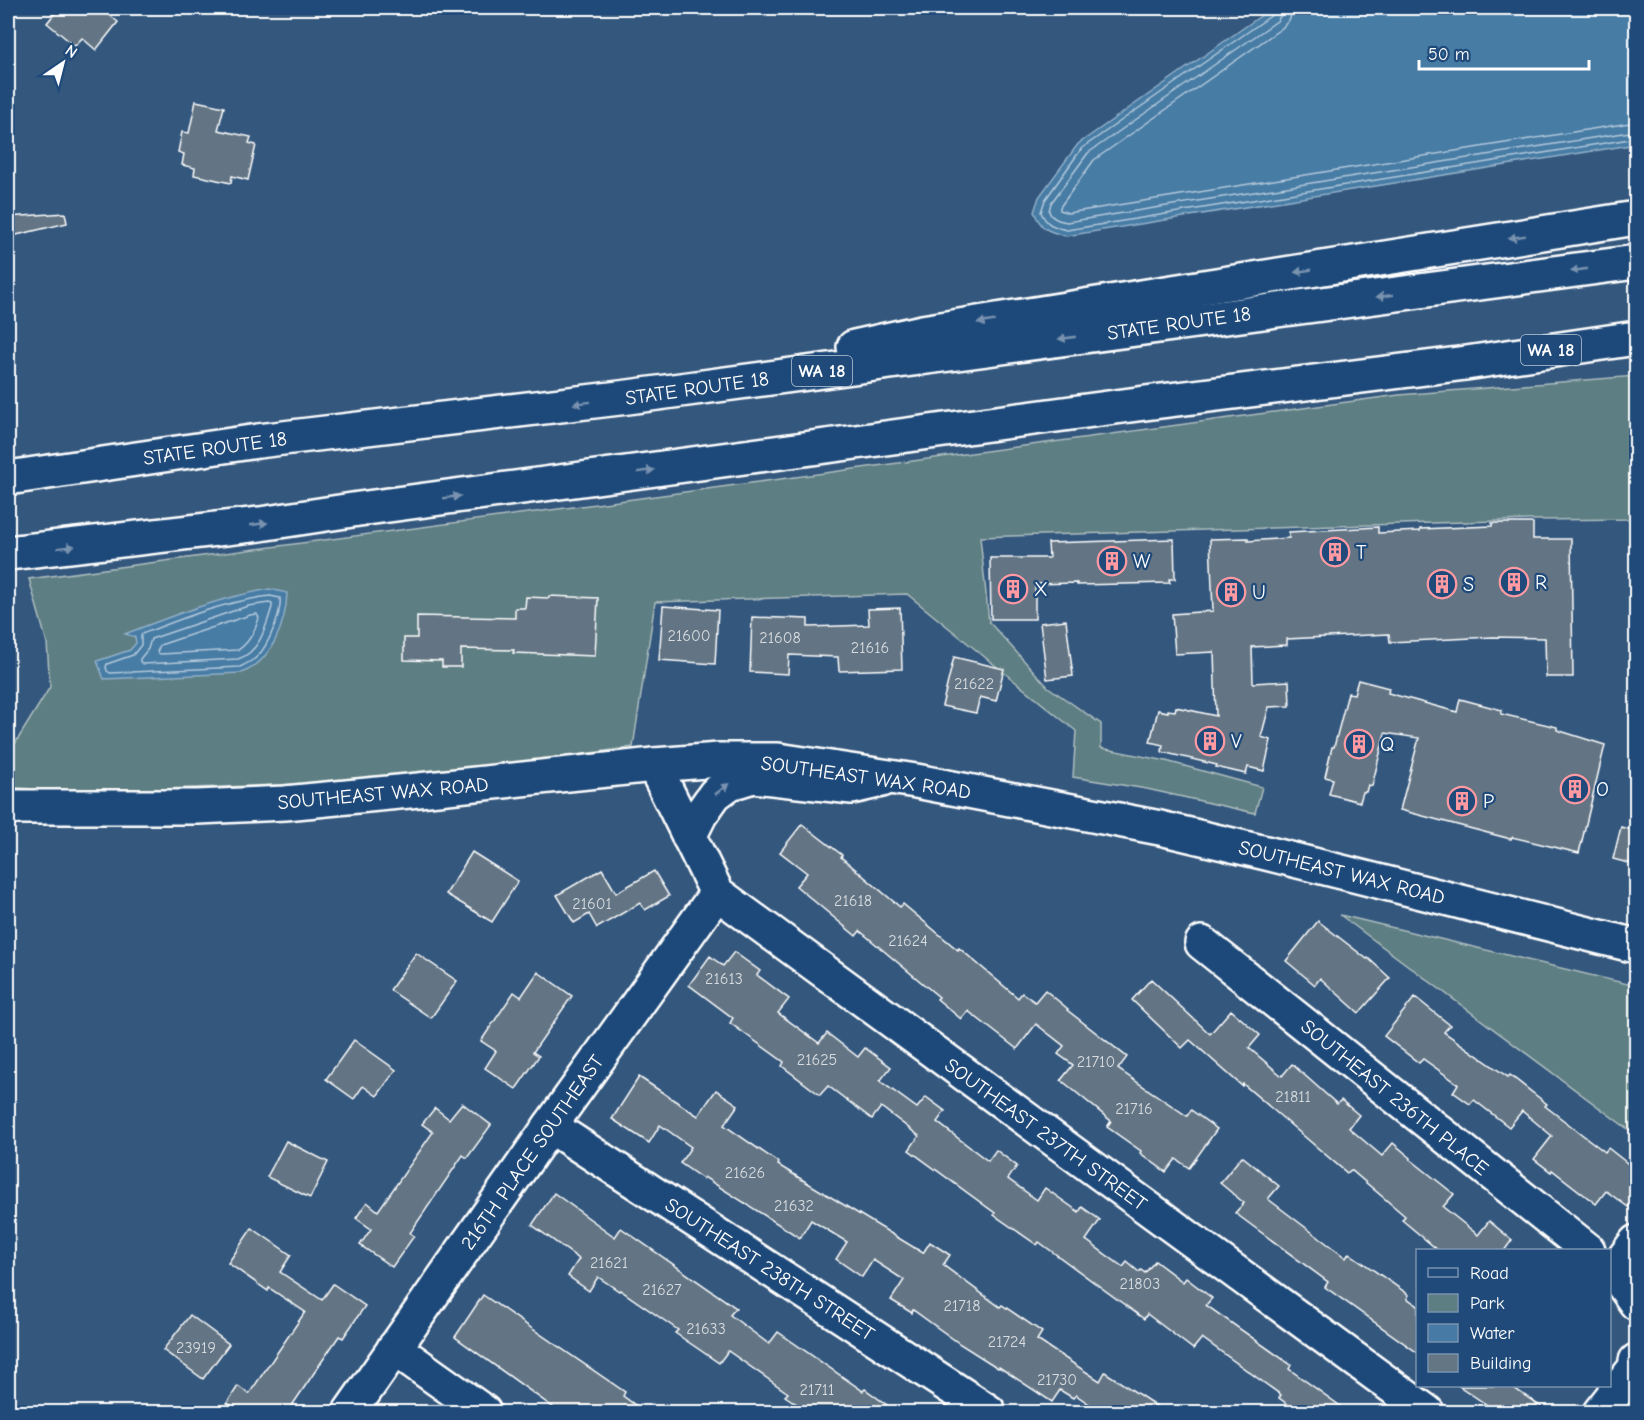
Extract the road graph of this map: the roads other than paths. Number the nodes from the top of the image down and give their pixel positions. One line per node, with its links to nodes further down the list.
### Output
1 (1636, 218): 6 (main road, one-way to 6)
2 (1636, 262): 6 (main road, STATE ROUTE 18 / WA 18, one-way to 6)
3 (1636, 338): 5 (main road, WA 18)
4 (1636, 353): 5 (main road)
5 (1466, 363): 8 (main road, WA 18, one-way to 5)
6 (628, 397): 7 (main road, STATE ROUTE 18 / WA 18, one-way to 7)
7 (8, 478)
8 (8, 553)
9 (654, 765): 10 (main road, SOUTHEAST WAX ROAD); 11 (main road, SOUTHEAST WAX ROAD); 12 (main road, SOUTHEAST 237TH STREET)
10 (892, 778): 12 (main road, one-way to 10); 15 (main road, SOUTHEAST WAX ROAD)
11 (8, 807)
12 (689, 837): 13 (main road, SOUTHEAST 237TH STREET)
13 (717, 894): 16 (main road, 216TH PLACE SOUTHEAST); 26 (main road, SOUTHEAST 237TH STREET)
14 (1202, 943): 18 (main road, SOUTHEAST 236TH PLACE)
15 (1636, 946)
16 (550, 1126): 21 (main road, 216TH PLACE SOUTHEAST); 25 (main road, SOUTHEAST 238TH STREET)
17 (1636, 1242): 19 (main road)
18 (1585, 1249)
19 (1612, 1270): 20 (main road)
20 (1636, 1302)
21 (394, 1348): 23 (main road, 216TH PLACE SOUTHEAST); 24 (main road)
22 (1636, 1361): 27 (main road)
23 (350, 1413)
24 (484, 1413)
25 (989, 1413)
26 (1427, 1413)
27 (1600, 1413)

